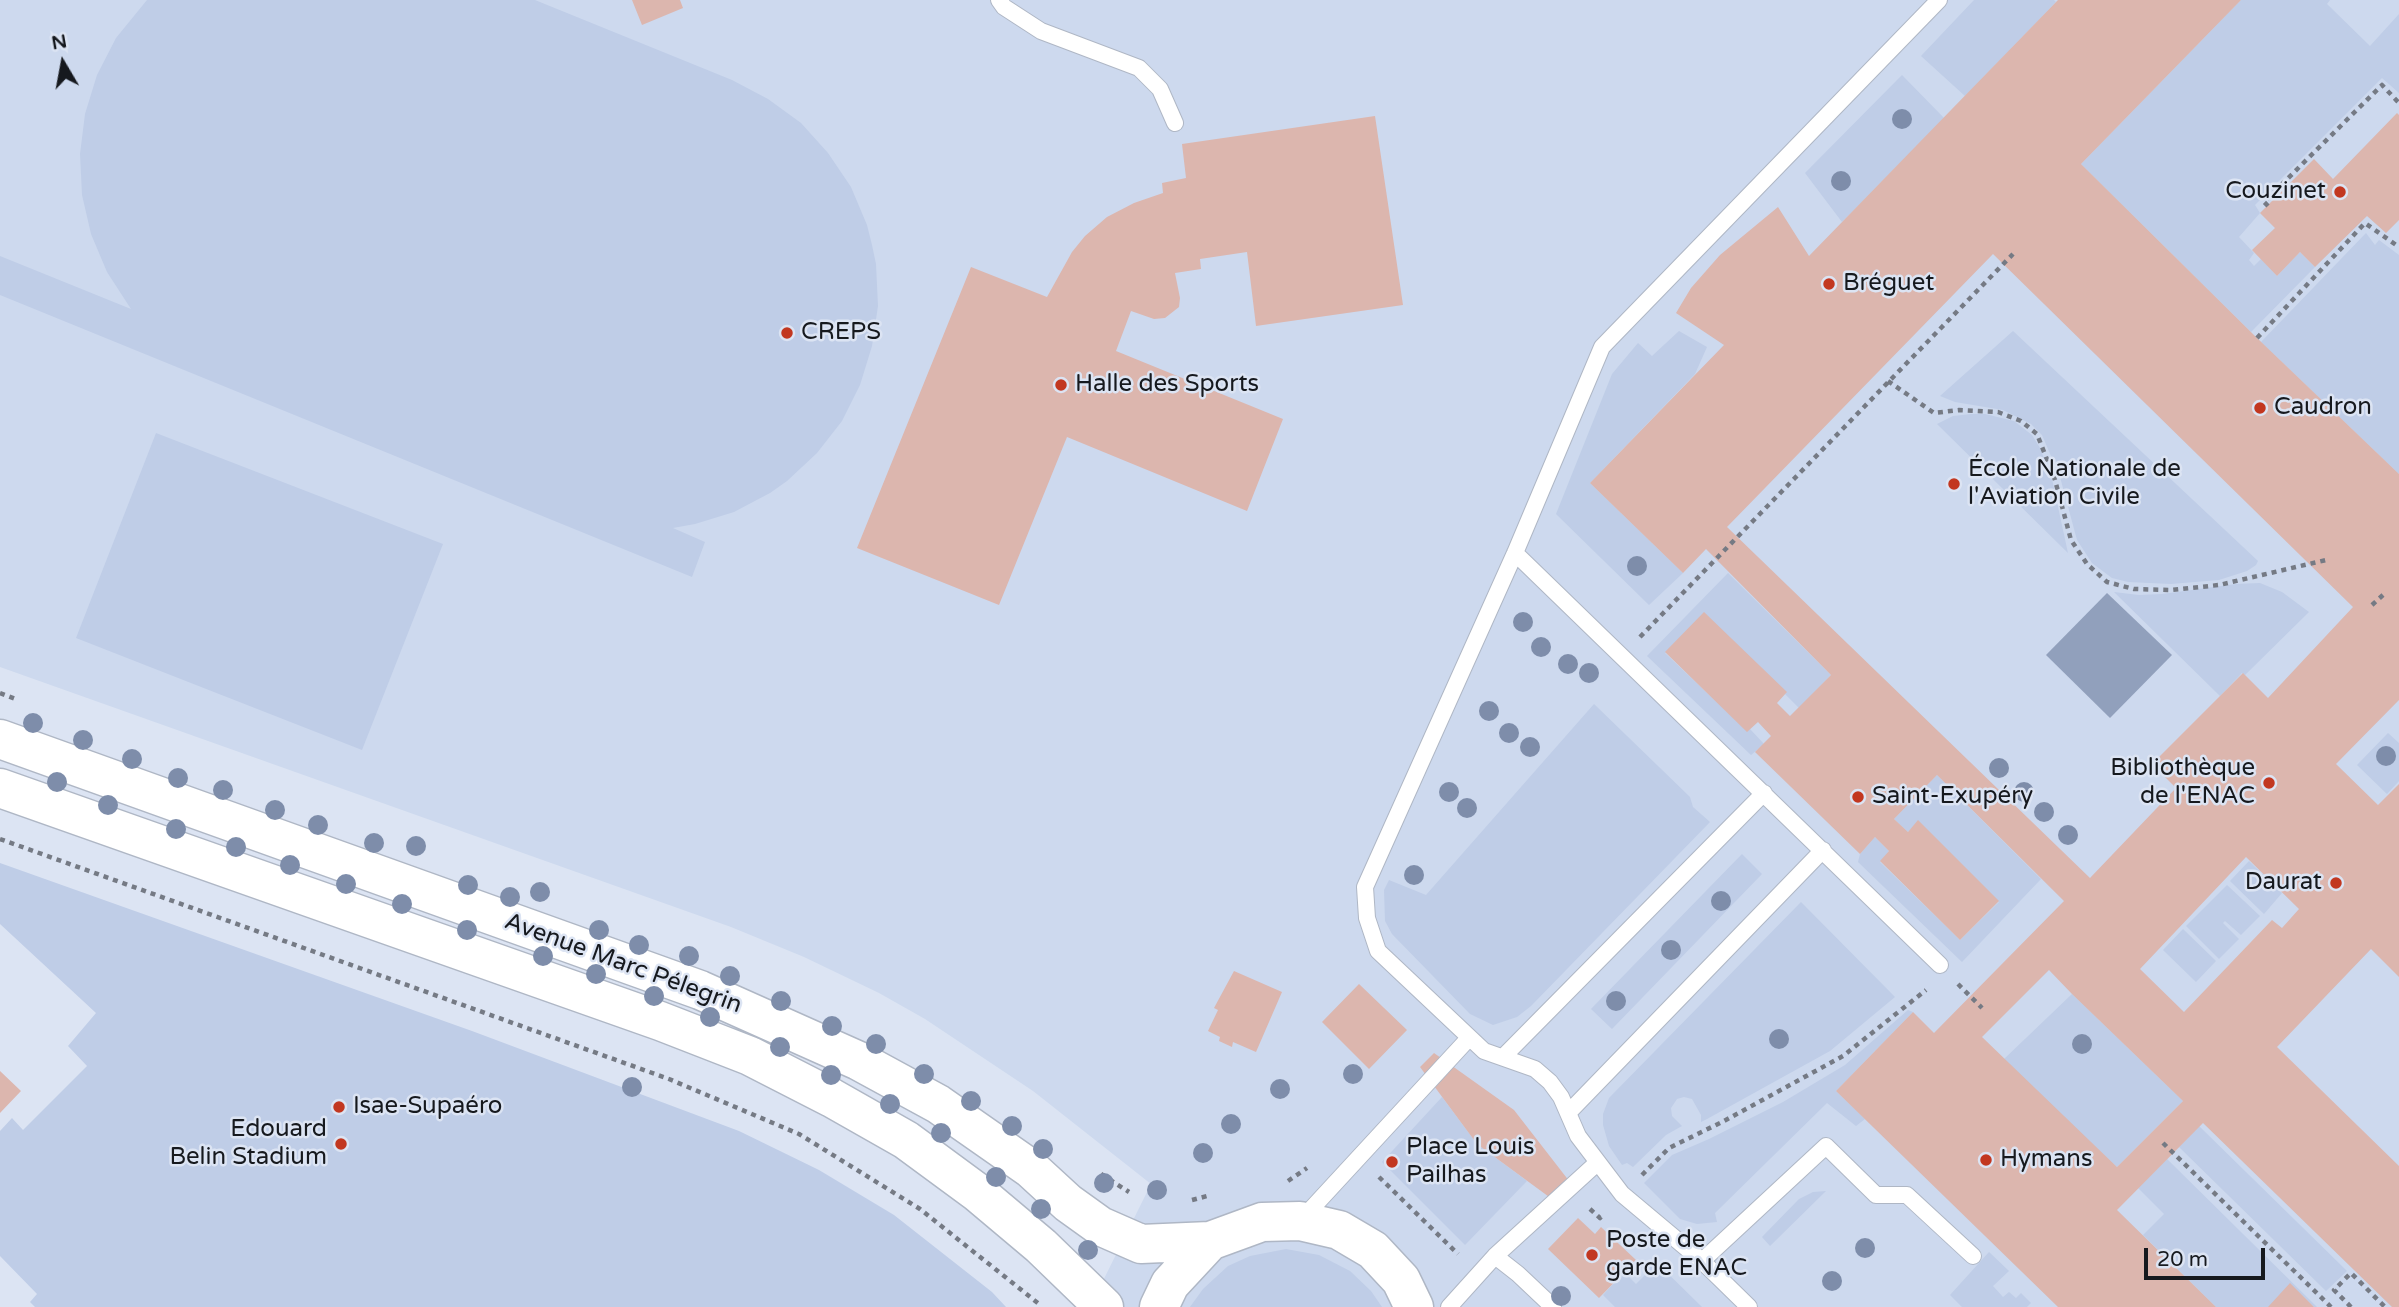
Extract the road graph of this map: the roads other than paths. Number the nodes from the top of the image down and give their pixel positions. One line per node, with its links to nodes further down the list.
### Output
1 (999, 0): 3 (lane)
2 (1938, 0): 4 (lane)
3 (1175, 123)
4 (1515, 552): 7 (lane); 10 (lane)
5 (0, 739): 15 (street, Avenue Marc Pélegrin)
6 (0, 788): 19 (street, Avenue Marc Pélegrin)
7 (1764, 793): 8 (lane); 11 (lane)
8 (1823, 850): 9 (lane); 12 (lane)
9 (1940, 965)
10 (1469, 1038): 11 (lane); 14 (lane)
11 (1503, 1057): 12 (lane)
12 (1569, 1112): 13 (lane)
13 (1597, 1163): 16 (lane); 18 (lane)
14 (1300, 1221): 15 (street); 21 (street)
15 (1210, 1241): 20 (street)
16 (1495, 1256): 22 (lane); 23 (lane)
17 (1973, 1256): 18 (lane)
18 (1702, 1261): 24 (lane)
19 (1104, 1307)
20 (1159, 1307)
21 (1414, 1307)
22 (1448, 1307)
23 (1553, 1307)
24 (1749, 1307)

